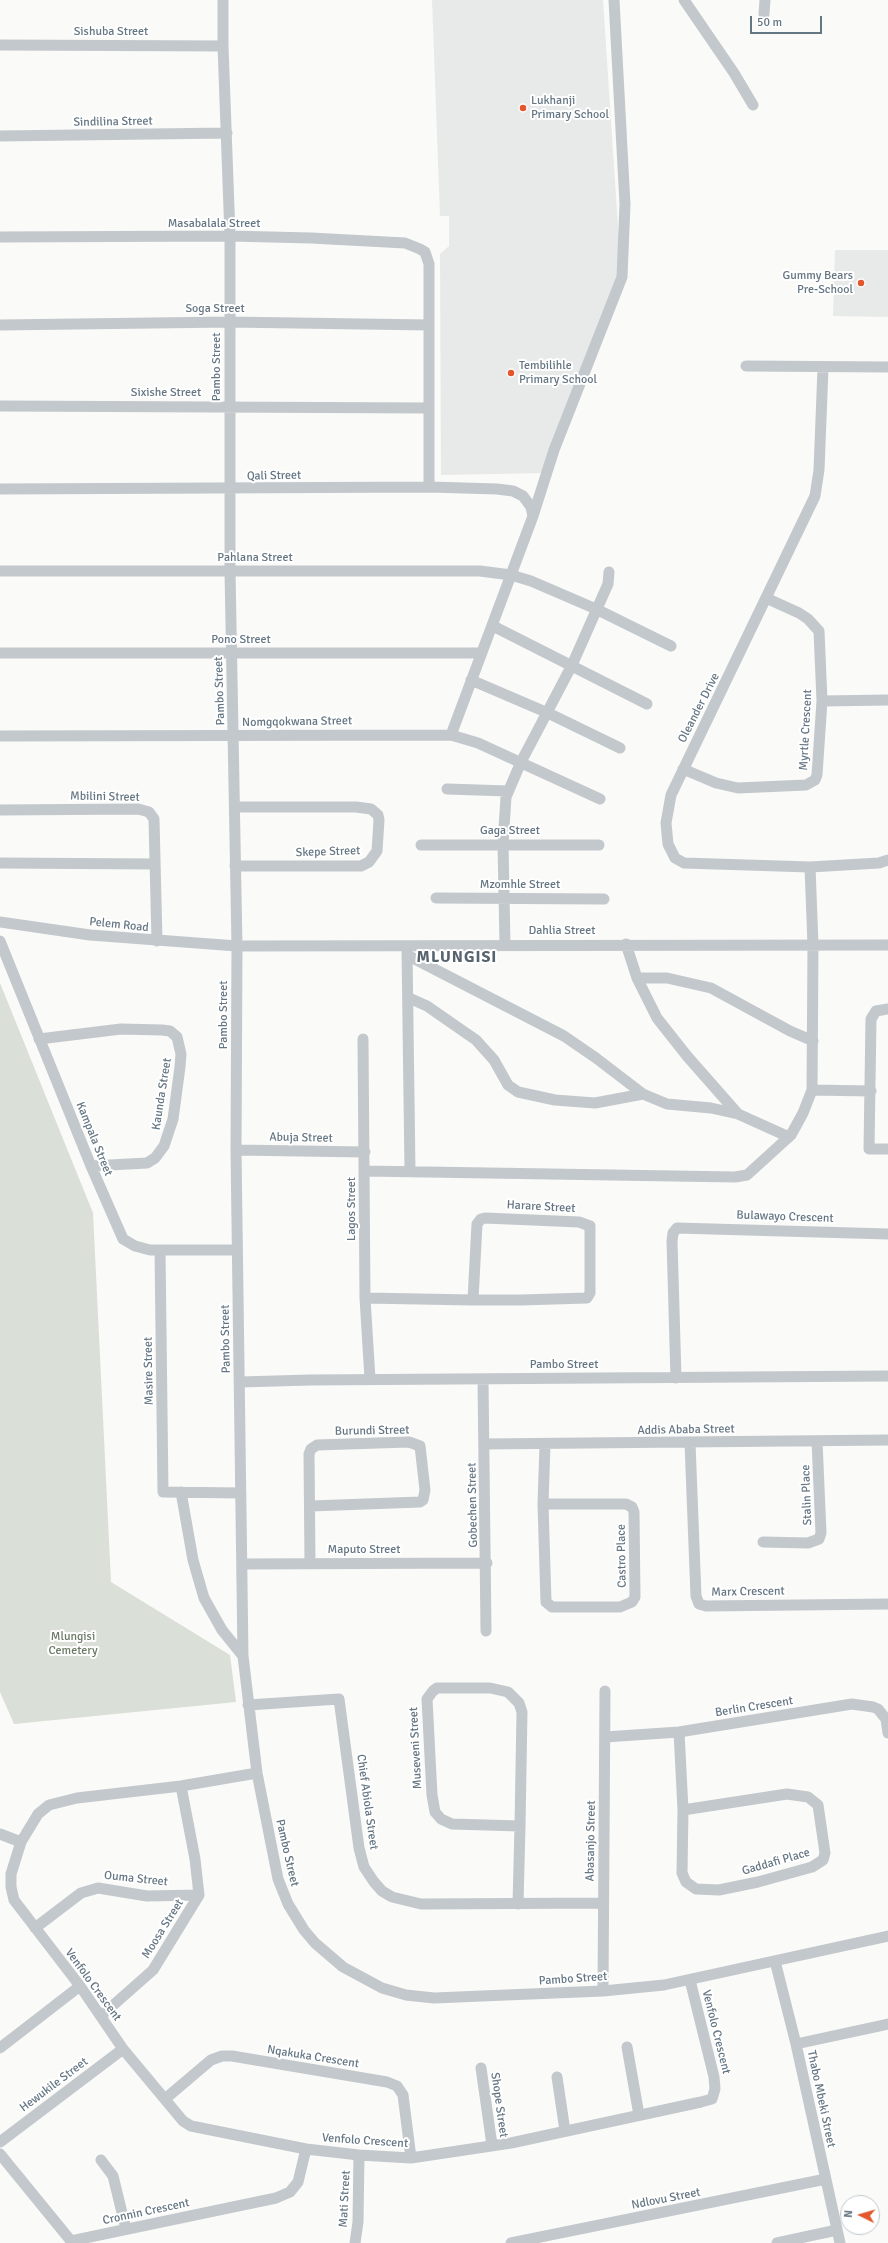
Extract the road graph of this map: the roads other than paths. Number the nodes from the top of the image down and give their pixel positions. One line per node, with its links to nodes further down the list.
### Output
1 (223, 0): 7 (street, Pambo Street)
2 (614, 0): 25 (street)
3 (684, 0): 8 (street)
4 (765, 0): 5 (street)
5 (764, 14)
6 (0, 45): 7 (street, Sishuba Street)
7 (223, 46): 9 (street, Pambo Street)
8 (753, 105)
9 (227, 133): 10 (street, Sindilina Street); 11 (street, Pambo Street)
10 (0, 136)
11 (230, 236): 12 (street, Masabalala Street); 13 (street, Pambo Street); 15 (street, Masabalala Street)
12 (0, 237)
13 (229, 322): 14 (street, Soga Street); 15 (street, Soga Street); 20 (street, Pambo Street)
14 (0, 325)
15 (429, 325): 21 (street)
16 (746, 366): 18 (street)
17 (888, 367): 18 (street)
18 (823, 368): 30 (street, Oleander Drive)
19 (0, 406): 20 (street, Sixishe Street)
20 (230, 406): 21 (street, Sixishe Street); 24 (street, Pambo Street)
21 (429, 408): 22 (street)
22 (429, 487): 24 (street, Qali Street); 25 (street, Qali Street)
23 (0, 490): 24 (street, Qali Street)
24 (231, 490): 27 (street, Pambo Street)
25 (533, 516): 29 (street)
26 (0, 571): 27 (street, Pahlana Street)
27 (230, 571): 29 (street, Pahlana Street); 35 (street, Pambo Street)
28 (609, 572): 31 (street)
29 (511, 575): 31 (street, Pahlana Street); 32 (street)
30 (766, 598): 40 (street, Myrtle Crescent); 48 (street, Oleander Drive)
31 (596, 609): 33 (street, Pahlana Street); 37 (street)
32 (493, 626): 36 (street); 37 (street)
33 (671, 646)
34 (0, 653): 35 (street, Pono Street)
35 (232, 653): 36 (street, Pono Street); 44 (street, Pambo Street)
36 (481, 653): 38 (street)
37 (572, 665): 41 (street); 42 (street)
38 (471, 680): 42 (street); 45 (street)
39 (888, 700): 40 (street)
40 (822, 701): 48 (street, Myrtle Crescent)
41 (647, 704)
42 (548, 713): 46 (street); 47 (street)
43 (0, 736): 44 (street, Nomgqokwana Street)
44 (234, 736): 45 (street, Nomgqokwana Street); 52 (street, Pambo Street)
45 (451, 736): 47 (street, Nomgqokwana Street)
46 (620, 748)
47 (521, 762): 50 (street); 51 (street, Nomgqokwana Street)
48 (683, 769): 61 (street, Oleander Drive)
49 (447, 789): 50 (street)
50 (508, 791): 54 (street)
51 (600, 799)
52 (234, 807): 60 (street, Pambo Street); 60 (street, Skepe Street)
53 (0, 810): 59 (street, Mbilini Street)
54 (503, 844): 55 (street, Gaga Street); 56 (street, Gaga Street); 63 (street)
55 (421, 845)
56 (599, 845)
57 (888, 860): 61 (street, Oleander Drive)
58 (0, 863): 59 (street)
59 (155, 864): 67 (street, Mbilini Street)
60 (236, 866): 72 (street, Pambo Street)
61 (810, 867): 70 (street)
62 (436, 898): 63 (street, Mzomhle Street)
63 (504, 898): 64 (street, Mzomhle Street); 68 (street)
64 (604, 899)
65 (0, 922): 67 (street, Pelem Road)
66 (0, 941): 77 (street, Kampala Street)
67 (157, 941): 72 (street, Pelem Road)
68 (505, 944): 69 (street, Dahlia Street); 73 (street, Dahlia Street)
69 (626, 944): 70 (street, Dahlia Street); 74 (street)
70 (813, 945): 71 (street, Dahlia Street); 79 (street)
71 (888, 945)
72 (237, 946): 73 (street, Dahlia Street); 86 (street, Pambo Street)
73 (407, 950): 75 (street); 82 (street)
74 (637, 978): 79 (street); 83 (street)
75 (408, 998): 82 (street); 90 (street)
76 (888, 1009): 81 (street)
77 (39, 1038): 88 (street, Kampala Street); 88 (street, Kaunda Street)
78 (363, 1039): 87 (street, Lagos Street)
79 (813, 1041): 80 (street)
80 (812, 1090): 81 (street); 84 (street)
81 (871, 1091): 85 (street)
82 (643, 1094): 83 (street)
83 (738, 1114): 84 (street)
84 (790, 1136): 90 (street)
85 (888, 1149)
86 (236, 1150): 87 (street, Abuja Street); 93 (street, Pambo Street)
87 (365, 1152): 89 (street, Lagos Street)
88 (91, 1166): 92 (street, Kampala Street)
89 (365, 1171): 90 (street); 94 (street, Lagos Street)
90 (410, 1172)
91 (888, 1234): 97 (street, Bulawayo Crescent)
92 (160, 1250): 93 (street, Kampala Street); 106 (street, Masire Street)
93 (237, 1250): 100 (street, Pambo Street)
94 (365, 1298): 95 (street, Harare Street); 98 (street, Lagos Street)
95 (473, 1300): 95 (street, Harare Street)
96 (888, 1376): 97 (street, Pambo Street)
97 (676, 1378): 99 (street, Pambo Street)
98 (370, 1379): 99 (street, Pambo Street); 100 (street, Pambo Street)
99 (483, 1379): 104 (street, Gobechen Street)
100 (240, 1382): 107 (street, Pambo Street)
101 (888, 1440): 102 (street, Addis Ababa Street)
102 (818, 1441): 103 (street, Addis Ababa Street); 110 (street, Stalin Place)
103 (690, 1443): 105 (street, Addis Ababa Street); 114 (street, Marx Crescent)
104 (484, 1444): 105 (street, Addis Ababa Street); 113 (street, Gobechen Street)
105 (545, 1445): 108 (street, Castro Place)
106 (181, 1492): 107 (street); 116 (street)
107 (241, 1493): 112 (street, Pambo Street)
108 (543, 1504): 108 (street, Castro Place)
109 (311, 1506): 109 (street, Burundi Street); 111 (street, Burundi Street)
110 (763, 1542)
111 (310, 1563): 112 (street, Maputo Street); 113 (street, Maputo Street)
112 (242, 1564): 116 (street, Pambo Street)
113 (487, 1564): 115 (street, Gobechen Street)
114 (888, 1604)
115 (486, 1631)
116 (243, 1656): 118 (street, Pambo Street)
117 (605, 1691): 121 (street, Abasanjo Street)
118 (248, 1705): 122 (street, Pambo Street); 130 (street, Chief Abiola Street)
119 (679, 1732): 120 (street, Berlin Crescent); 121 (street, Berlin Crescent); 124 (street, Gaddafi Place)
120 (888, 1733)
121 (606, 1737): 129 (street, Abasanjo Street)
122 (257, 1773): 123 (street, Venfolo Crescent); 136 (street, Pambo Street)
123 (180, 1786): 127 (street, Venfolo Crescent); 128 (street, Moosa Street)
124 (683, 1810): 124 (street, Gaddafi Place)
125 (520, 1826): 125 (street, Museveni Street); 130 (street, Museveni Street)
126 (0, 1834): 127 (street)
127 (21, 1842): 131 (street, Venfolo Crescent)
128 (199, 1895): 131 (street, Ouma Street); 137 (street, Moosa Street)
129 (603, 1903): 130 (street, Chief Abiola Street); 136 (street, Abasanjo Street)
130 (518, 1904)
131 (35, 1928): 135 (street, Venfolo Crescent)
132 (888, 1936): 133 (street, Pambo Street)
133 (775, 1960): 134 (street, Pambo Street); 139 (street, Thabo Mbeki Street)
134 (690, 1980): 136 (street, Pambo Street); 146 (street, Venfolo Crescent)
135 (80, 1986): 137 (street, Venfolo Crescent); 141 (street)
136 (603, 1991)
137 (101, 2016): 142 (street, Venfolo Crescent)
138 (888, 2024): 139 (street)
139 (796, 2044): 155 (street, Thabo Mbeki Street)
140 (627, 2047): 146 (street)
141 (0, 2048)
142 (123, 2049): 145 (street, Venfolo Crescent); 148 (street, Hewukile Street)
143 (481, 2068): 149 (street, Shope Street)
144 (557, 2077): 147 (street)
145 (166, 2099): 150 (street, Venfolo Crescent); 153 (street, Nqakuka Crescent)
146 (639, 2115): 147 (street, Venfolo Crescent)
147 (565, 2131): 149 (street, Venfolo Crescent)
148 (0, 2142)
149 (492, 2145): 153 (street, Venfolo Crescent)
150 (306, 2149): 152 (street, Venfolo Crescent); 156 (street, Cronnin Crescent)
151 (0, 2154): 158 (street, Cronnin Crescent)
152 (359, 2156): 153 (street, Venfolo Crescent); 159 (street, Mati Street)
153 (411, 2158)
154 (101, 2160): 156 (street)
155 (826, 2179): 157 (street, Thabo Mbeki Street); 160 (street, Ndlovu Street)
156 (126, 2229): 158 (street, Cronnin Crescent)
157 (837, 2230): 161 (street); 162 (street, Thabo Mbeki Street)
158 (72, 2242)
159 (355, 2243)
160 (516, 2243)
161 (777, 2243)
162 (840, 2243)

